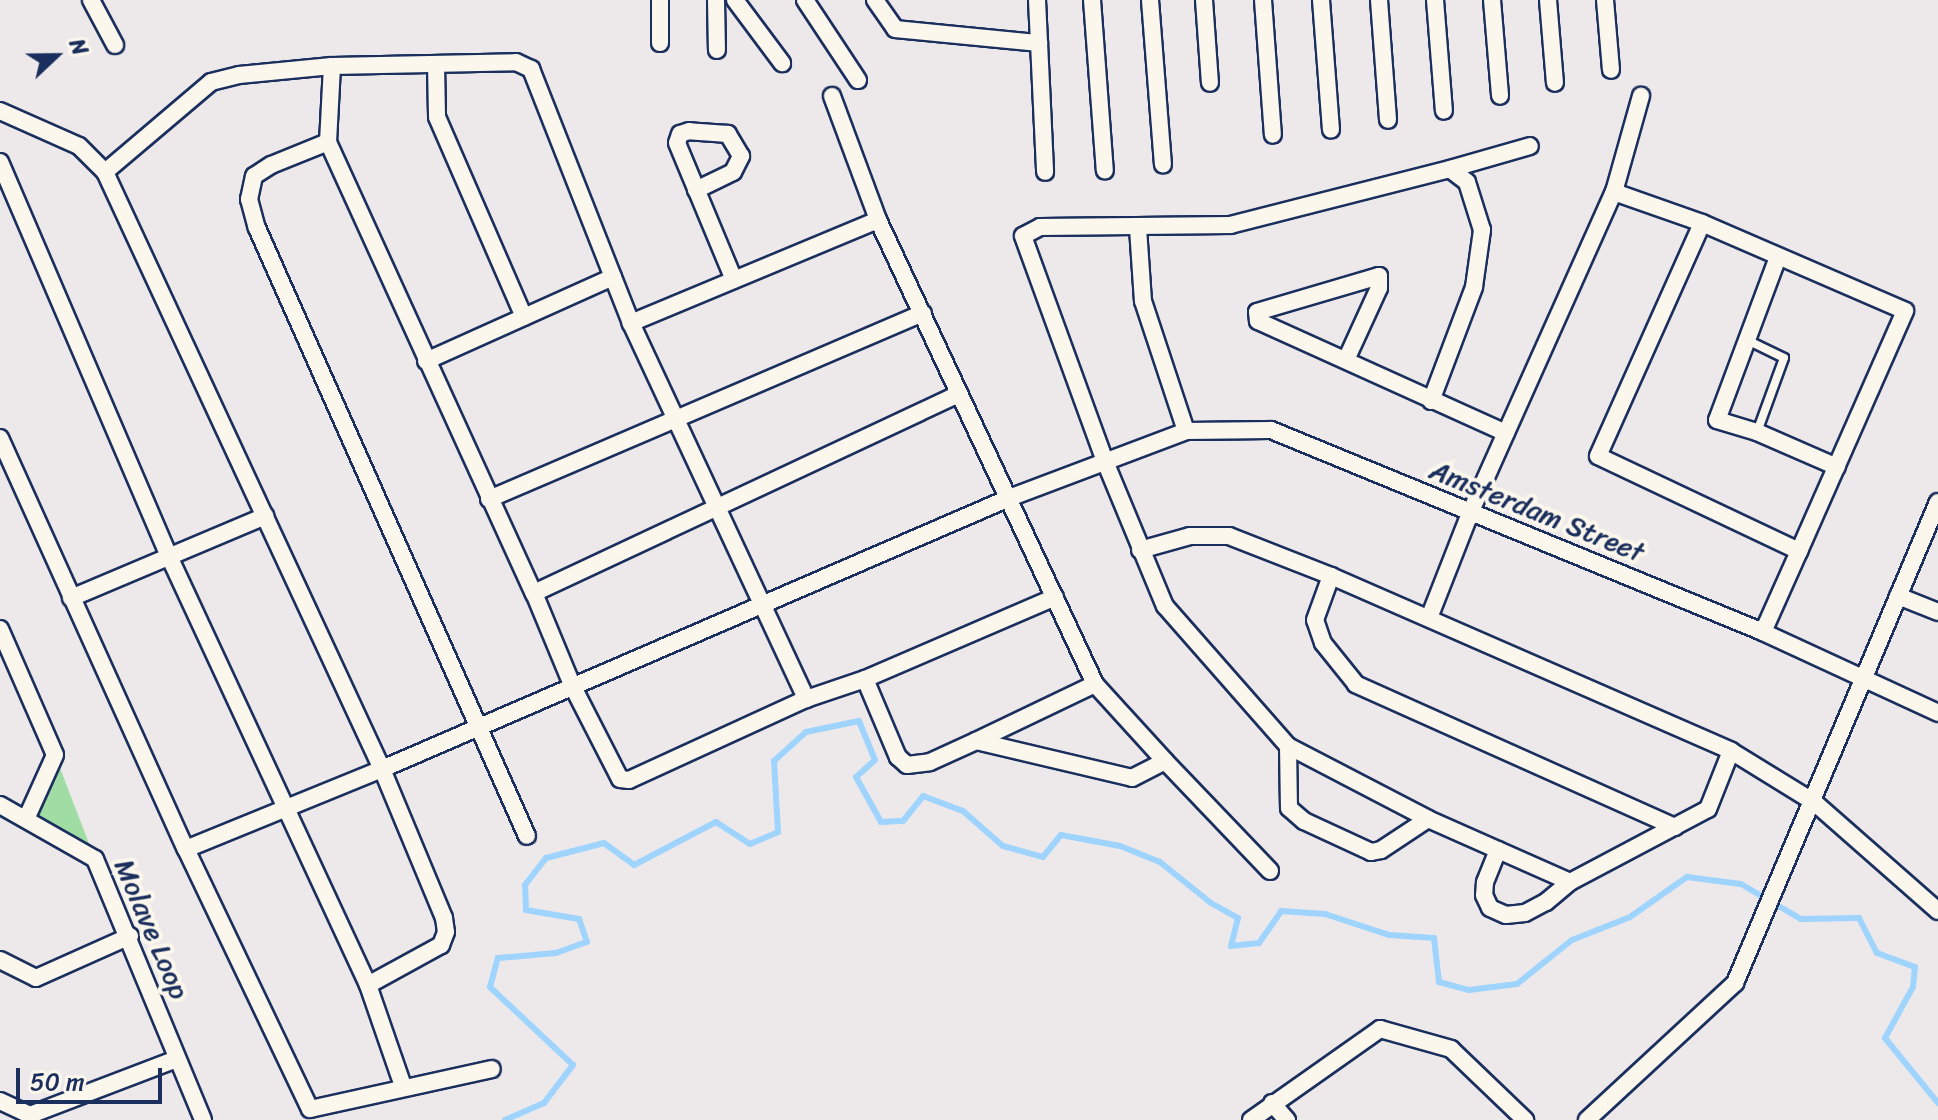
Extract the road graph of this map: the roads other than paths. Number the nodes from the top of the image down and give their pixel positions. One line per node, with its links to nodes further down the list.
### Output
1 (91, 0): 21 (street)
2 (660, 0): 19 (street)
3 (716, 0): 22 (street)
4 (735, 0): 23 (street)
5 (805, 0): 27 (street)
6 (875, 0): 20 (street)
7 (1037, 0): 20 (street)
8 (1092, 0): 43 (street)
9 (1150, 0): 41 (street)
10 (1204, 0): 28 (street)
11 (1263, 0): 37 (street)
12 (1321, 0): 36 (street)
13 (1379, 0): 35 (street)
14 (1435, 0): 34 (street)
15 (1492, 0): 31 (street)
16 (1548, 0): 29 (street)
17 (1605, 0): 18 (street); 26 (street)
18 (1623, 0)
19 (660, 43)
20 (1039, 43): 45 (street)
21 (115, 45)
22 (717, 50)
23 (782, 63)
24 (436, 64): 25 (street); 52 (street); 55 (street)
25 (332, 66): 38 (street); 44 (street)
26 (1611, 70)
27 (858, 80)
28 (1210, 83)
29 (1555, 83)
30 (832, 96): 48 (street)
31 (1500, 96)
32 (1641, 96): 47 (street)
33 (0, 111): 44 (street)
34 (1444, 111)
35 (1388, 120)
36 (1331, 130)
37 (1273, 135)
38 (328, 142): 59 (street); 94 (street)
39 (1530, 146): 42 (street)
40 (0, 162): 77 (street)
41 (1163, 164)
42 (1450, 169): 50 (street); 61 (street)
43 (1105, 171)
44 (105, 172): 74 (street)
45 (1045, 172)
46 (696, 190): 53 (street)
47 (1614, 192): 49 (street); 65 (street)
48 (878, 220): 53 (street); 54 (street)
49 (1702, 223): 51 (street); 76 (street)
50 (1138, 228): 63 (street); 67 (street)
51 (1778, 257): 57 (street); 68 (street)
52 (613, 277): 55 (street); 56 (street)
53 (734, 280): 56 (street)
54 (923, 313): 60 (street); 62 (street)
55 (524, 317): 59 (street)
56 (631, 323): 62 (street)
57 (1747, 340): 64 (lane); 64 (street)
58 (1346, 360): 58 (street); 61 (street)
59 (426, 361): 70 (street)
60 (959, 394): 69 (street); 72 (street)
61 (1431, 401): 65 (street)
62 (676, 421): 70 (street); 72 (street)
63 (1186, 431): 67 (street, Amsterdam Street); 73 (street, Amsterdam Street)
64 (1757, 432): 68 (street)
65 (1506, 433): 73 (street)
66 (0, 438): 82 (street)
67 (1104, 459): 69 (street, Amsterdam Street); 75 (street)
68 (1837, 467): 76 (street)
69 (1009, 498): 81 (street); 83 (street, Amsterdam Street)
70 (489, 499): 79 (street)
71 (1938, 502): 80 (street)
72 (719, 509): 79 (street); 83 (street)
73 (1471, 511): 85 (street); 87 (street, Amsterdam Street)
74 (265, 516): 77 (street); 99 (street)
75 (1140, 550): 78 (street); 96 (street)
76 (1799, 551): 87 (street)
77 (168, 554): 82 (street); 102 (street)
78 (1331, 576): 85 (street); 105 (street)
79 (534, 593): 91 (street)
80 (1898, 596): 84 (street); 89 (street)
81 (1055, 597): 88 (street); 90 (street)
82 (71, 598): 107 (street)
83 (762, 604): 91 (street, Amsterdam Street); 92 (street)
84 (1938, 612)
85 (1429, 618): 97 (street)
86 (0, 629): 103 (street)
87 (1763, 632): 89 (street, Amsterdam Street)
88 (865, 679): 92 (street); 95 (street)
89 (1863, 680): 93 (street, Amsterdam Street); 100 (street)
90 (1095, 684): 95 (street); 98 (street)
91 (573, 687): 92 (street); 94 (street, Amsterdam Street)
92 (806, 699)
93 (1938, 713)
94 (480, 726): 99 (street, Amsterdam Street); 106 (street)
95 (976, 741): 98 (street)
96 (1288, 746): 104 (street); 104 (street)
97 (1731, 751): 100 (street); 105 (street)
98 (1165, 761): 109 (street)
99 (382, 769): 102 (street, Amsterdam Street); 114 (street)
100 (1814, 802): 111 (street); 124 (street)
101 (0, 805): 103 (street, Molave Loop)
102 (286, 807): 107 (street, Amsterdam Street); 114 (street)
103 (27, 817): 112 (street, Molave Loop)
104 (1428, 819): 108 (street)
105 (1675, 827): 110 (street)
106 (527, 836)
107 (186, 849): 117 (street)
108 (1498, 850): 110 (street); 110 (street)
109 (1270, 871)
110 (1570, 882)
111 (1938, 911)
112 (130, 936): 113 (street); 115 (street, Molave Loop)
113 (0, 960)
114 (368, 985): 117 (street)
115 (177, 1059): 118 (street); 120 (street, Molave Loop)
116 (492, 1069): 117 (street)
117 (403, 1086)
118 (0, 1101)
119 (1272, 1103): 121 (street); 122 (street); 123 (street)
120 (203, 1120)
121 (1251, 1120)
122 (1287, 1120)
123 (1525, 1120)
124 (1587, 1120)

